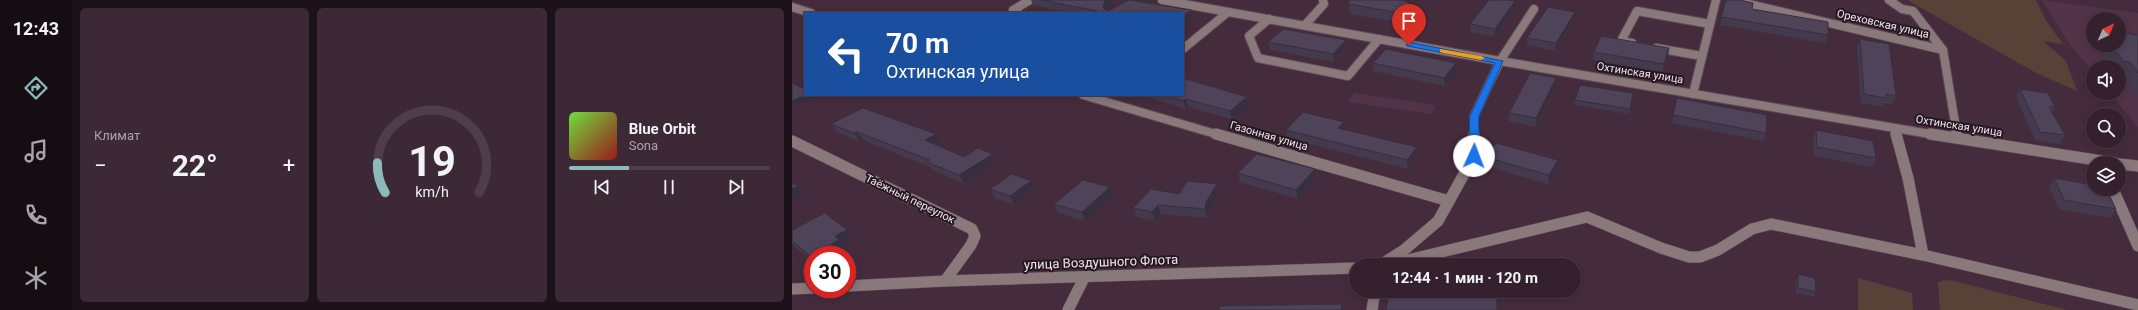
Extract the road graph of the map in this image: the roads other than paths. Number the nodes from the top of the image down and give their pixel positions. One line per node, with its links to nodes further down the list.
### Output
1 (1030, 0): 10 (street)
2 (1162, 0): 11 (street, Охтинская улица)
3 (1323, 0): 14 (street)
4 (1716, 0): 13 (street)
5 (1732, 0): 17 (street, Ореховская улица)
6 (1889, 0): 17 (street)
7 (792, 7): 9 (street)
8 (1534, 9): 19 (street)
9 (808, 12)
10 (1016, 12)
11 (1228, 12): 12 (street, Охтинская улица); 16 (street)
12 (1269, 19): 14 (street, Охтинская улица); 15 (street)
13 (1710, 24): 18 (street); 18 (street)
14 (1305, 25): 15 (street, Охтинская улица)
15 (1379, 39): 19 (street, Охтинская улица)
16 (1184, 48)
17 (1943, 50): 23 (street)
18 (1702, 56): 20 (street)
19 (1500, 61): 20 (street, Охтинская улица); 29 (street)
20 (1693, 94): 22 (street, Охтинская улица)
21 (1086, 96): 29 (street, Газонная улица)
22 (1895, 128): 23 (street, Охтинская улица); 31 (street)
23 (1957, 137): 25 (street, Охтинская улица)
24 (792, 141): 36 (street, Таёжный переулок)
25 (2086, 159)
26 (2126, 165): 27 (street)
27 (2138, 166)
28 (2116, 196): 30 (street)
29 (1449, 201): 32 (street)
30 (2138, 246)
31 (1923, 255): 33 (street); 41 (street)
32 (1392, 258)
33 (1417, 258)
34 (1349, 268): 35 (street, улица Воздушного Флота)
35 (1084, 278): 36 (street, улица Воздушного Флота); 42 (street)
36 (945, 281): 37 (street, улица Воздушного Флота)
37 (856, 286)
38 (804, 288): 39 (street)
39 (792, 289)
40 (1374, 298): 43 (street)
41 (2138, 305)
42 (1068, 310)
43 (1372, 310)

